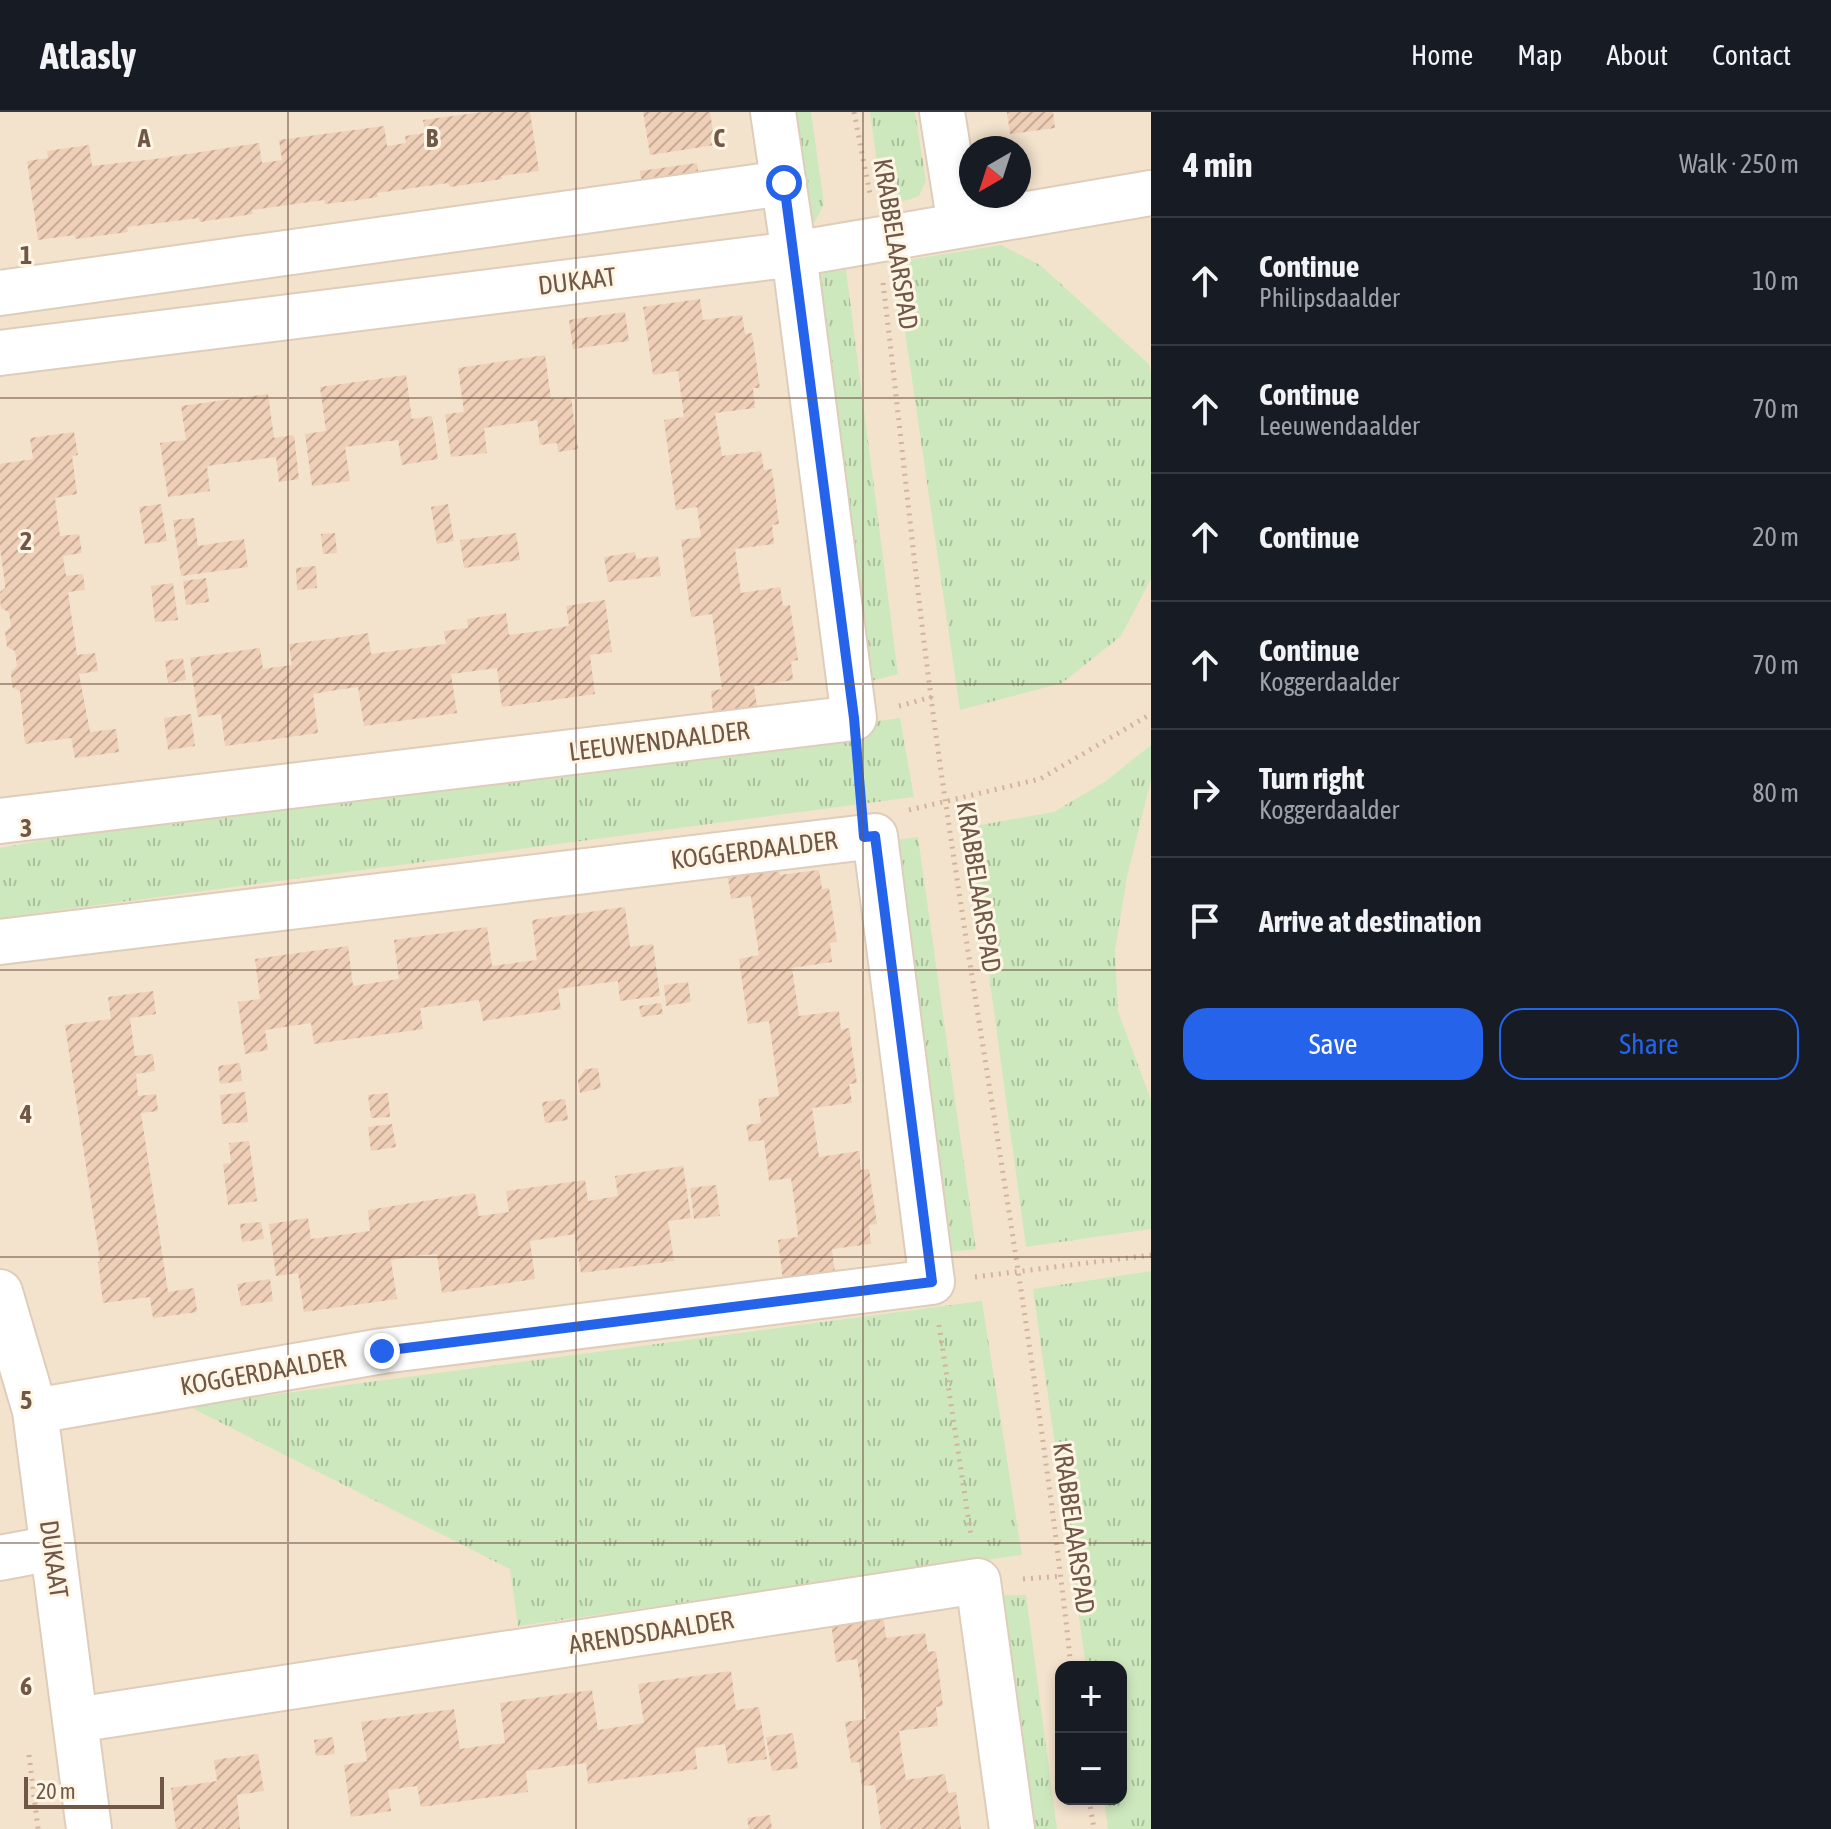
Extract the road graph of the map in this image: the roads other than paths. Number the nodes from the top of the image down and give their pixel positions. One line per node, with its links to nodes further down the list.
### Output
1 (773, 112): 3 (street)
2 (942, 112): 5 (street)
3 (784, 183): 6 (street); 7 (street)
4 (1151, 193): 5 (street, DUKAAT)
5 (960, 225): 6 (street, DUKAAT)
6 (794, 254): 8 (street, DUKAAT); 9 (street, LEEUWENDAALDER)
7 (0, 293)
8 (0, 353)
9 (0, 821)
10 (0, 942): 12 (street, KOGGERDAALDER)
11 (0, 1292): 12 (street, DUKAAT)
12 (35, 1411): 13 (street, DUKAAT)
13 (53, 1548): 14 (street); 15 (street, DUKAAT)
14 (0, 1558)
15 (76, 1720): 16 (street, DUKAAT); 17 (street, ARENDSDAALDER)
16 (89, 1829)
17 (1012, 1829)

